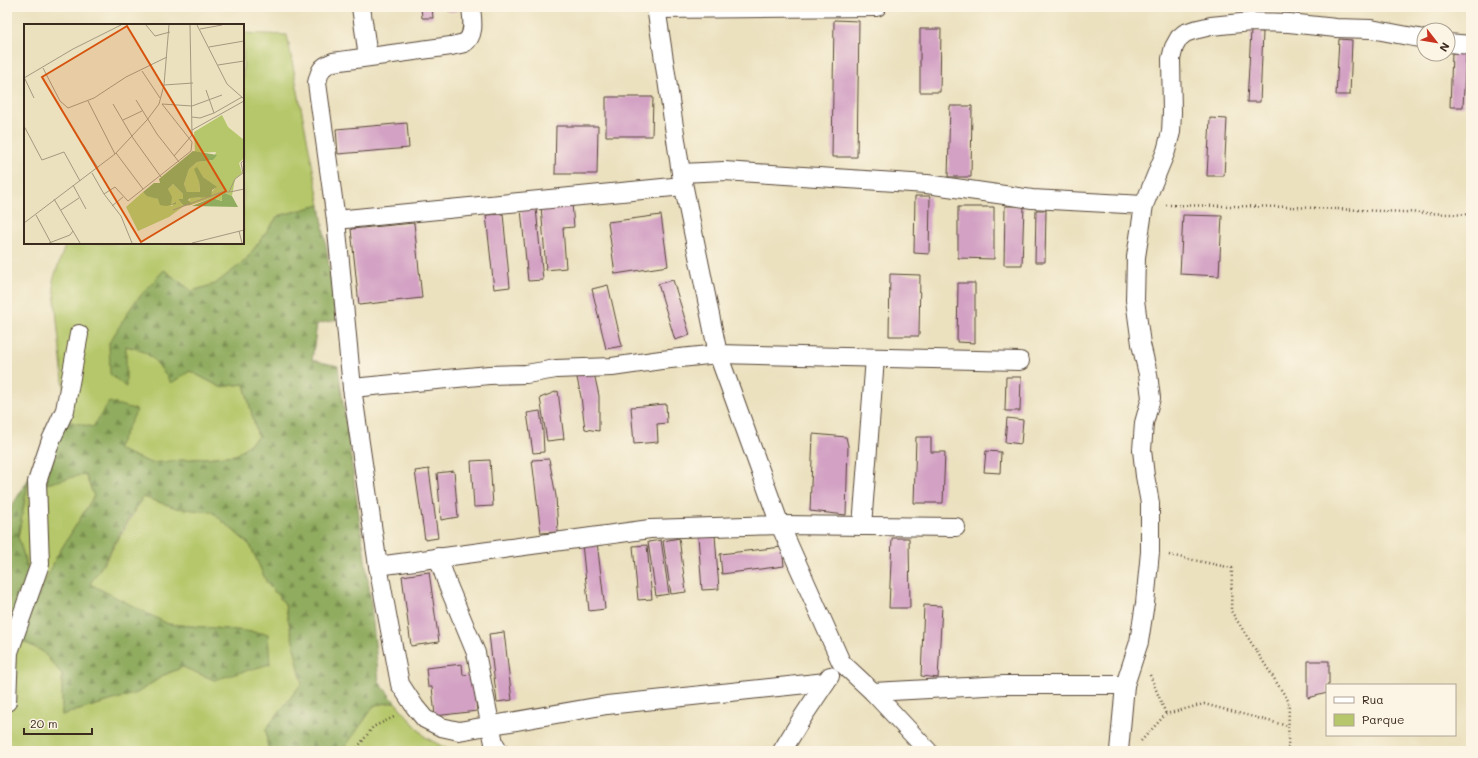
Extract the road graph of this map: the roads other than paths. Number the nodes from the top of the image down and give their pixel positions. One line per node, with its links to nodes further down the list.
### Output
1 (361, 7): 8 (street)
2 (471, 7): 8 (street)
3 (877, 7): 4 (street)
4 (656, 8): 9 (street)
5 (1416, 37): 10 (street)
6 (1456, 44): 7 (street)
7 (1471, 45)
8 (368, 57): 11 (street)
9 (682, 180): 10 (street); 11 (street); 13 (street)
10 (1144, 205): 24 (street)
11 (336, 220): 16 (street)
12 (79, 334): 26 (street)
13 (718, 354): 14 (street); 16 (street); 17 (street)
14 (875, 358): 15 (street); 18 (street)
15 (1020, 361)
16 (352, 388): 21 (street)
17 (780, 525): 18 (street); 20 (street); 22 (street)
18 (862, 526): 19 (street)
19 (956, 527)
20 (438, 557): 21 (street); 27 (street)
21 (378, 566): 27 (street)
22 (841, 662): 23 (street); 25 (street)
23 (826, 682): 27 (street); 29 (street)
24 (1125, 685): 25 (street); 31 (street)
25 (873, 692): 30 (street)
26 (7, 702)
27 (491, 726): 28 (street)
28 (499, 751)
29 (782, 751)
30 (928, 751)
31 (1119, 751)

